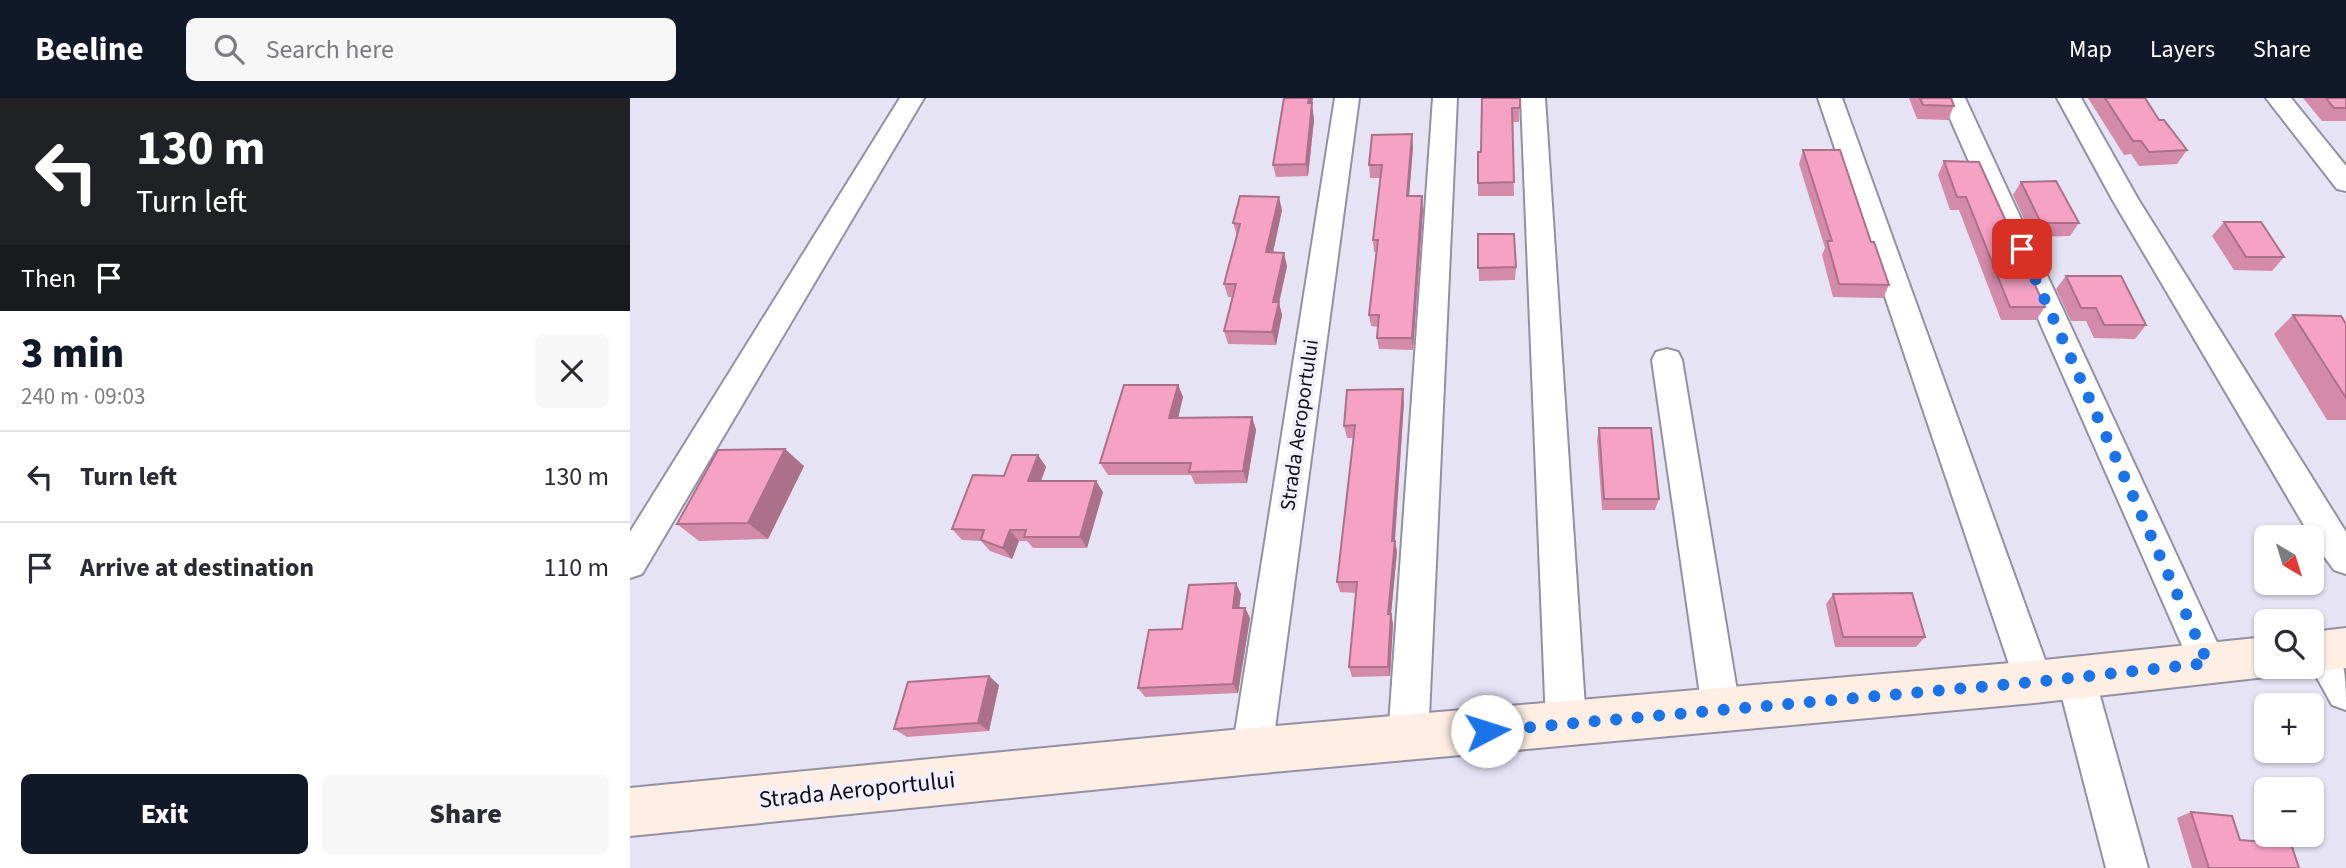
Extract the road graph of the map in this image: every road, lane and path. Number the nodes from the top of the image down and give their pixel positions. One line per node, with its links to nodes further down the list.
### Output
1 (912, 98): 12 (street)
2 (1347, 98): 21 (street, Strada Aeroportului)
3 (1445, 98): 20 (street)
4 (1533, 98): 19 (street)
5 (1830, 98): 16 (street)
6 (1953, 98): 15 (street)
7 (2069, 98): 11 (street)
8 (2278, 98): 9 (street)
9 (2346, 183)
10 (1667, 360): 18 (street)
11 (2346, 559)
12 (630, 564)
13 (2327, 650): 17 (street)
14 (2254, 658): 15 (street, Strada Aeroportului)
15 (2208, 663): 16 (street, Strada Aeroportului)
16 (2055, 680): 18 (street, Strada Aeroportului); 23 (street)
17 (2346, 692)
18 (1721, 709): 19 (street, Strada Aeroportului)
19 (1566, 723): 20 (street, Strada Aeroportului)
20 (1408, 739): 21 (street, Strada Aeroportului)
21 (1252, 751): 22 (street, Strada Aeroportului)
22 (630, 812)
23 (2127, 868)

